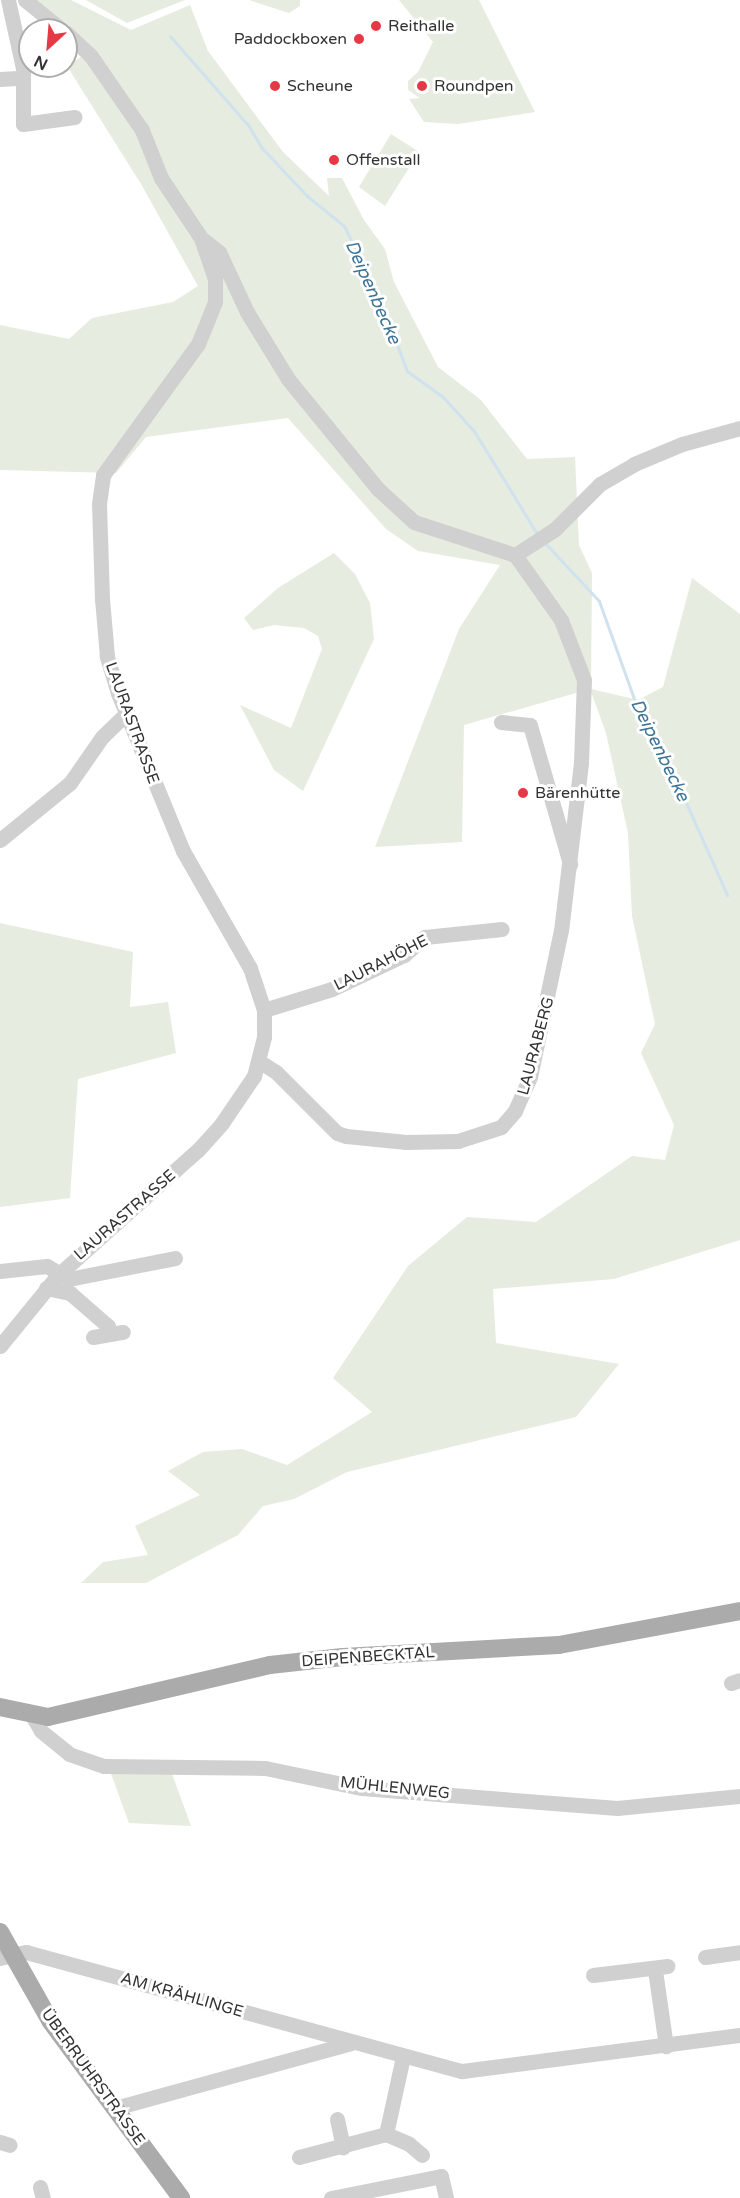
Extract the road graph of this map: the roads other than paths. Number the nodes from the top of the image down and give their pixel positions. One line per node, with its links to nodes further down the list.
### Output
1 (8, 0): 4 (street)
2 (25, 0): 3 (street)
3 (47, 18)
4 (18, 40)
5 (78, 44): 9 (street, LAURASTRASSE)
6 (22, 78): 7 (street); 8 (street)
7 (0, 79)
8 (75, 117)
9 (201, 238): 11 (street); 12 (street, LAURASTRASSE)
10 (740, 428): 11 (street)
11 (515, 555): 15 (street, LAURABERG)
12 (127, 712): 14 (street); 17 (street, LAURASTRASSE)
13 (501, 722): 15 (street, LAURABERG)
14 (0, 840)
15 (571, 866): 18 (street, LAURABERG)
16 (502, 929): 17 (street, LAURAHÖHE)
17 (264, 1010): 18 (street, LAURASTRASSE)
18 (260, 1062): 21 (street, LAURASTRASSE)
19 (176, 1258): 21 (street, LAURASTRASSE)
20 (0, 1271): 21 (street, LAURASTRASSE)
21 (57, 1275): 22 (street, LAURASTRASSE)
22 (46, 1288): 23 (street); 24 (street, LAURASTRASSE)
23 (93, 1337)
24 (0, 1346)
25 (740, 1611): 27 (main road, DEIPENBECKTAL)
26 (0, 1707): 27 (main road, DEIPENBECKTAL)
27 (33, 1716): 28 (street, MÜHLENWEG)
28 (740, 1796)
29 (0, 1932): 31 (main road, ÜBERRUHRSTRASSE)
30 (740, 1952): 32 (street)
31 (5, 1955): 35 (street, AM KRÄHLINGE); 38 (main road, ÜBERRUHRSTRASSE)
32 (705, 1957)
33 (592, 1975): 36 (street)
34 (740, 2035): 36 (street, AM KRÄHLINGE)
35 (351, 2043): 37 (street, AM KRÄHLINGE); 38 (street)
36 (666, 2046): 37 (street, AM KRÄHLINGE)
37 (403, 2057): 40 (street)
38 (115, 2108): 44 (main road, ÜBERRUHRSTRASSE)
39 (337, 2119): 41 (street)
40 (386, 2134): 41 (street); 42 (street)
41 (343, 2147): 43 (street)
42 (422, 2155)
43 (298, 2157)
44 (181, 2198)
45 (331, 2198): 46 (street)
46 (446, 2198)

